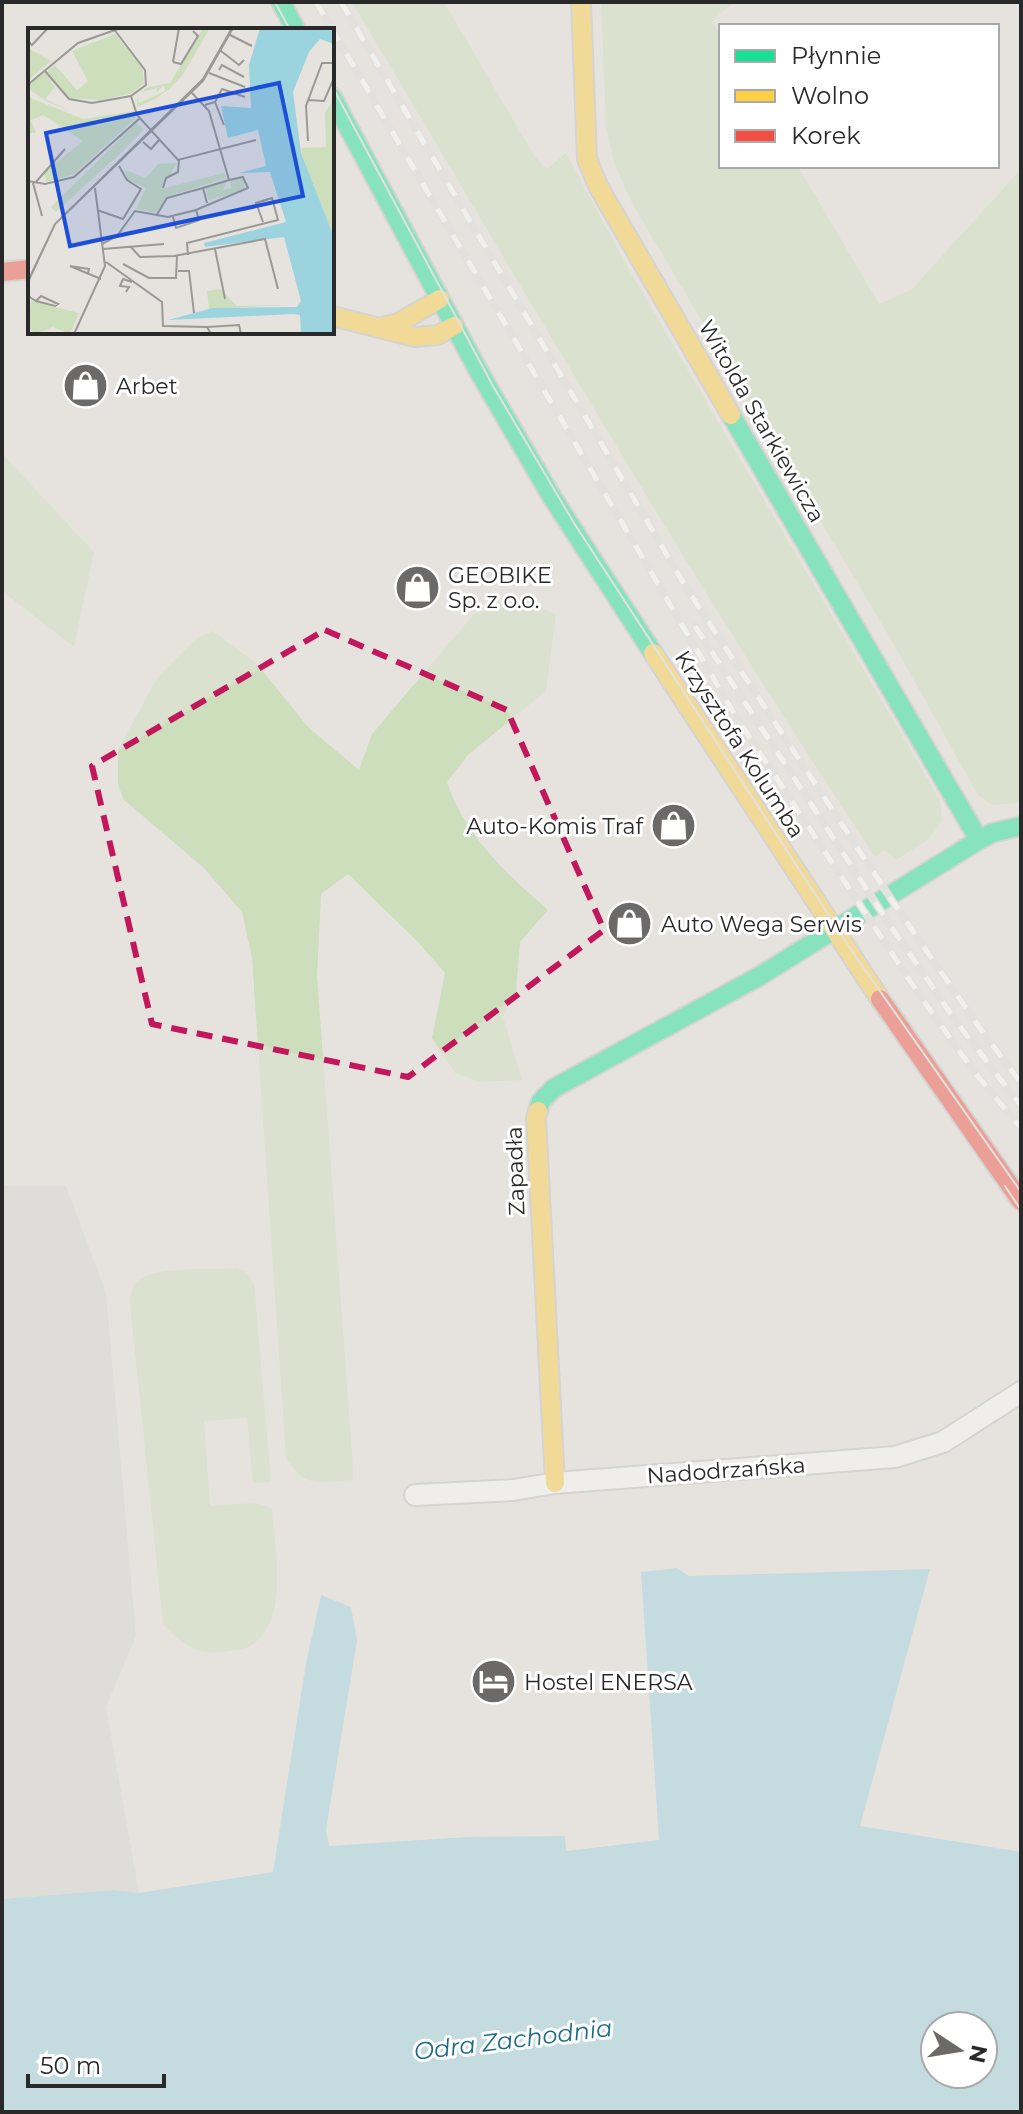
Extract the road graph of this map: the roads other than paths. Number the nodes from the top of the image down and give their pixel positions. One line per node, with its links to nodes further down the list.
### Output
1 (281, 2): 3 (street)
2 (581, 2): 12 (street, Witolda Starkiewicza)
3 (295, 28)
4 (334, 101): 7 (street, Krzysztofa Kolumba)
5 (28, 269): 6 (street)
6 (2, 272)
7 (440, 299): 9 (street, Krzysztofa Kolumba); 10 (street)
8 (334, 317): 10 (street)
9 (454, 326): 10 (street); 13 (street, Krzysztofa Kolumba)
10 (379, 328)
11 (1021, 826): 12 (street)
12 (979, 840): 13 (street)
13 (833, 931): 14 (street, Krzysztofa Kolumba); 16 (street, Zapadła)
14 (1021, 1201)
15 (1021, 1392): 16 (street, Nadodrzańska)
16 (555, 1483): 17 (street, Nadodrzańska)
17 (415, 1495)

